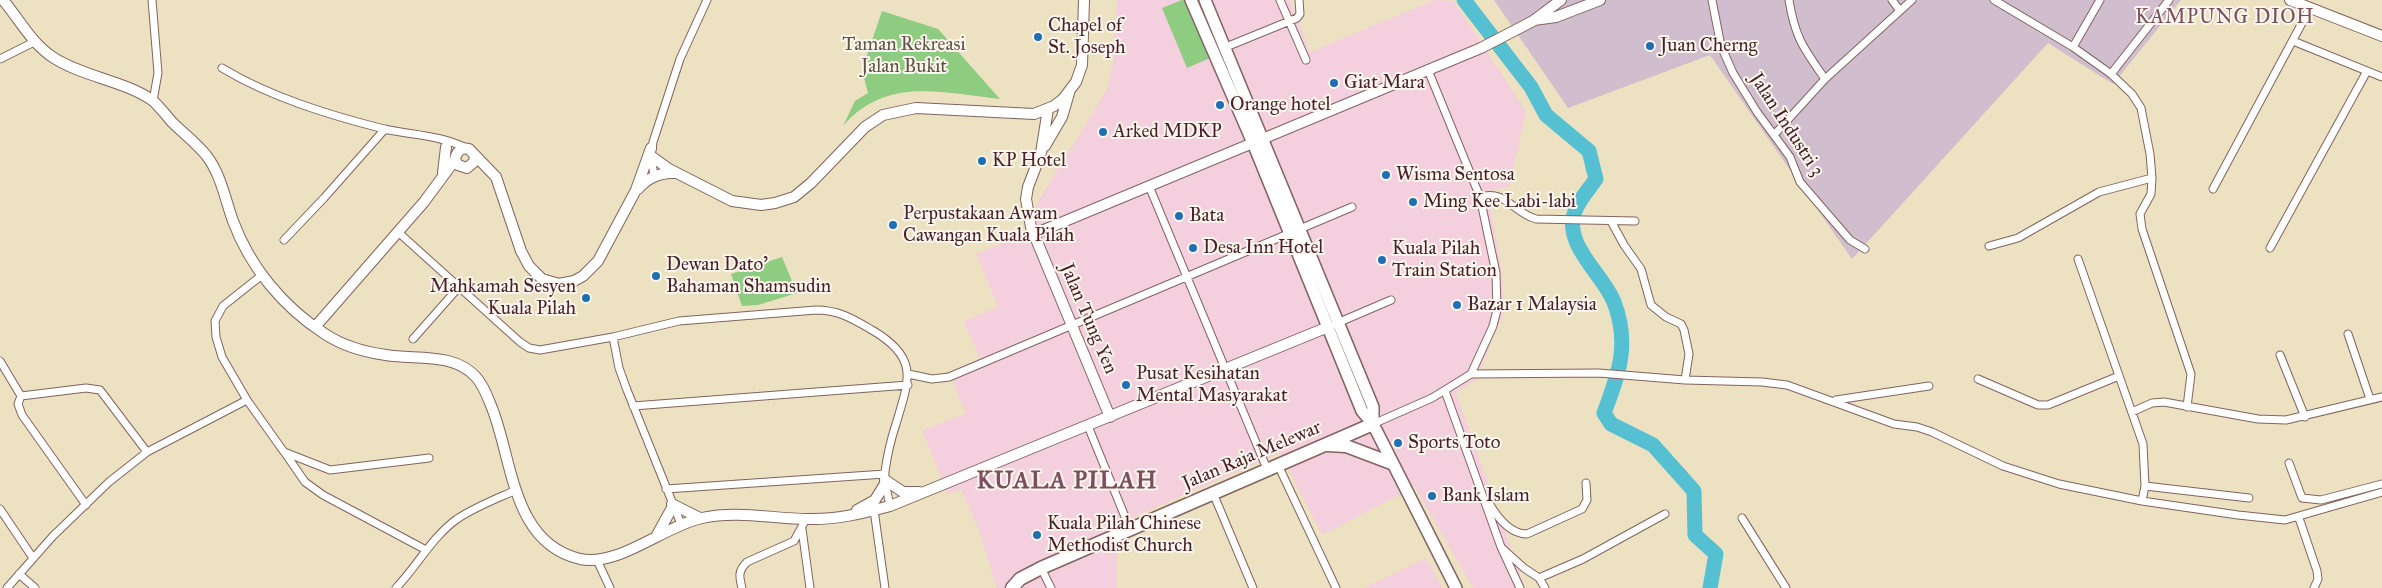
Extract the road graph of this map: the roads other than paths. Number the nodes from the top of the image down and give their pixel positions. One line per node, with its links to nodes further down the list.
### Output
1 (3, 0): 25 (street)
2 (152, 0): 37 (street)
3 (707, 0): 45 (street)
4 (1084, 0): 36 (street)
5 (1191, 0): 42 (main road)
6 (1205, 0): 26 (main road)
7 (1280, 0): 22 (street)
8 (1299, 0): 22 (street)
9 (1561, 0): 21 (street)
10 (1600, 0): 21 (street)
11 (1712, 0): 40 (street, Jalan Industri 3)
12 (1789, 0): 35 (street)
13 (1892, 0): 20 (street)
14 (1912, 0): 20 (street)
15 (1994, 0): 27 (street)
16 (2100, 0): 27 (street)
17 (2169, 0): 33 (street)
18 (2290, 0): 19 (street)
19 (2310, 8): 23 (street); 24 (street)
20 (1900, 11): 35 (street)
21 (1533, 20): 31 (street)
22 (1289, 22): 26 (street); 29 (street)
23 (2382, 36)
24 (2293, 41): 32 (street); 54 (street)
25 (34, 42): 28 (street); 37 (street)
26 (1226, 47): 42 (main road)
27 (2074, 47): 33 (street)
28 (0, 59)
29 (1306, 60)
30 (222, 68): 39 (street)
31 (1428, 70): 42 (street); 56 (street)
32 (2366, 71): 34 (street); 65 (street)
33 (2112, 74): 51 (street)
34 (2382, 77)
35 (1825, 79): 40 (street)
36 (1070, 90): 38 (street); 46 (street)
37 (154, 101): 68 (street)
38 (1048, 109): 46 (street); 49 (street)
39 (384, 129): 41 (street); 63 (street)
40 (1774, 135): 66 (street, Jalan Industri 3)
41 (436, 138): 43 (street); 44 (street)
42 (1258, 141): 53 (street); 60 (main road)
43 (446, 147): 48 (street); 52 (street)
44 (466, 148): 47 (street); 48 (street)
45 (651, 152): 49 (street); 50 (street); 55 (street)
46 (1041, 153): 62 (street, Jalan Tung Yen)
47 (474, 160): 48 (street); 55 (street)
48 (457, 161): 52 (street)
49 (679, 174): 50 (street)
50 (654, 176): 55 (street)
51 (2152, 178): 64 (street); 96 (street)
52 (439, 183): 61 (street)
53 (1148, 186): 62 (street); 69 (street)
54 (2213, 189)
55 (636, 190)
56 (1480, 198): 58 (street); 83 (street)
57 (1352, 207): 60 (street)
58 (1611, 220): 59 (street); 86 (street)
59 (1635, 221)
60 (1295, 231): 69 (street); 72 (main road); 75 (main road)
61 (398, 232): 70 (street); 74 (street)
62 (1034, 234): 73 (street, Jalan Tung Yen)
63 (284, 240)
64 (1990, 246)
65 (2270, 248)
66 (1865, 249)
67 (2078, 259): 84 (street)
68 (262, 275): 74 (street); 93 (street)
69 (1186, 276): 73 (street); 81 (street)
70 (458, 287): 77 (street); 78 (street)
71 (1391, 300): 72 (street)
72 (1339, 322): 75 (street); 100 (main road)
73 (1071, 324): 82 (street); 98 (street, Jalan Tung Yen)
74 (314, 327): 114 (street)
75 (1328, 327): 81 (street); 100 (main road)
76 (2348, 334): 92 (street)
77 (613, 337): 82 (street); 95 (street)
78 (413, 339)
79 (2280, 355): 99 (street)
80 (0, 361): 90 (street)
81 (1225, 369): 98 (street); 108 (street)
82 (908, 374): 87 (street)
83 (1471, 374): 86 (street); 89 (street)
84 (2119, 376): 85 (street); 97 (street)
85 (1978, 379)
86 (1685, 380): 94 (street)
87 (908, 385): 95 (street); 109 (street)
88 (1929, 386): 94 (street)
89 (1445, 391): 100 (street); 116 (street)
90 (21, 396): 103 (street); 121 (street)
91 (2382, 397): 92 (street)
92 (2370, 399): 99 (street)
93 (247, 400): 103 (street); 104 (street)
94 (1833, 400): 120 (street)
95 (632, 406): 115 (street)
96 (2187, 407): 97 (street); 99 (street)
97 (2132, 412): 112 (street)
98 (1110, 417): 101 (street)
99 (2305, 417)
100 (1373, 424): 102 (highway, Jalan Raja Melewar); 106 (main road)
101 (1088, 426): 113 (street); 133 (street)
102 (1326, 444): 106 (highway); 108 (highway, Jalan Raja Melewar)
103 (147, 452): 121 (street)
104 (284, 452): 105 (street); 136 (street)
105 (429, 458)
106 (1391, 463): 153 (main road)
107 (2289, 463): 111 (street)
108 (1273, 467): 118 (highway, Jalan Raja Melewar); 152 (street)
109 (885, 478): 113 (street); 115 (street); 123 (street); 130 (street)
110 (1586, 483): 116 (street)
111 (2382, 484)
112 (2145, 486): 119 (street); 120 (street)
113 (935, 489): 123 (street)
114 (516, 490): 136 (street); 138 (street)
115 (666, 490): 122 (street)
116 (1481, 490): 135 (street)
117 (2382, 492): 129 (street)
118 (1213, 493): 133 (highway, Jalan Raja Melewar); 151 (street)
119 (2249, 498)
120 (2142, 501): 129 (street)
121 (86, 505): 137 (street)
122 (673, 505): 127 (street); 131 (street); 134 (street)
123 (890, 506): 125 (street)
124 (0, 509): 137 (street)
125 (874, 510): 130 (street); 149 (street)
126 (1665, 514): 141 (street)
127 (700, 518): 131 (street); 132 (street)
128 (1742, 518): 156 (street)
129 (2299, 518): 157 (street)
130 (830, 519): 132 (street)
131 (681, 524): 134 (street)
132 (804, 524): 147 (street); 148 (street)
133 (1130, 528): 139 (highway, Jalan Raja Melewar)
134 (656, 536): 138 (street)
135 (1501, 547): 141 (street); 154 (street)
136 (426, 550): 142 (street)
137 (33, 558): 140 (street)
138 (597, 560): 146 (street)
139 (1041, 568): 143 (street); 150 (highway, Jalan Raja Melewar)
140 (19, 574): 144 (street); 145 (street)
141 (1539, 578): 155 (street)
142 (399, 587)
143 (1049, 587)
144 (7, 588)
145 (34, 588)
146 (610, 588)
147 (742, 588)
148 (810, 588)
149 (886, 588)
150 (1012, 588)
151 (1253, 588)
152 (1336, 588)
153 (1456, 588)
154 (1520, 588)
155 (1545, 588)
156 (1786, 588)
157 (2314, 588)

